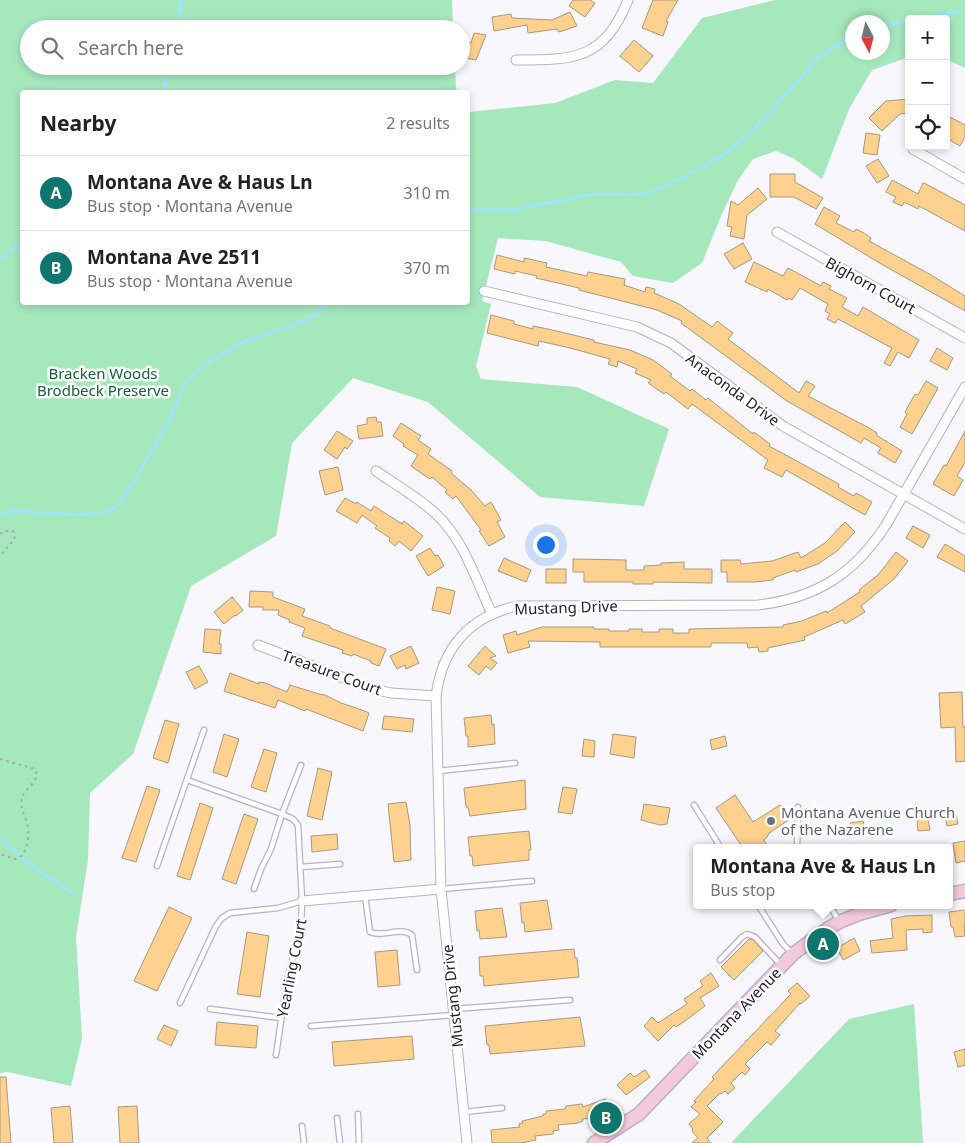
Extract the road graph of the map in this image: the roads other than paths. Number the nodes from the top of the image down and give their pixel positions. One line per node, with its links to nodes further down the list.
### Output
1 (628, 0): 2 (street)
2 (516, 60)
3 (913, 150): 4 (street)
4 (965, 179)
5 (777, 232): 7 (street, Bighorn Court)
6 (484, 291): 10 (street, Anaconda Drive)
7 (965, 338)
8 (965, 387): 10 (street, Mustang Drive)
9 (376, 471): 12 (street)
10 (904, 494): 11 (street, Anaconda Drive); 12 (street, Mustang Drive)
11 (965, 528)
12 (492, 614): 14 (street, Mustang Drive)
13 (258, 645): 14 (street, Treasure Court)
14 (436, 696): 18 (street, Mustang Drive)
15 (204, 730): 19 (lane)
16 (515, 763): 18 (lane)
17 (301, 765): 22 (lane)
18 (438, 771): 30 (street, Mustang Drive)
19 (187, 780): 22 (lane); 26 (lane)
20 (694, 805): 23 (lane)
21 (798, 807): 24 (lane)
22 (282, 814): 27 (lane); 29 (lane)
23 (718, 844)
24 (798, 844)
25 (340, 864): 27 (lane)
26 (157, 866)
27 (300, 867): 32 (lane)
28 (532, 881): 30 (lane)
29 (254, 889)
30 (441, 889): 31 (street, Yearling Court); 44 (street, Mustang Drive)
31 (365, 896): 32 (street, Yearling Court); 40 (lane)
32 (302, 901): 42 (lane); 45 (lane, Yearling Court)
33 (761, 909): 37 (lane)
34 (832, 909): 36 (lane)
35 (877, 909): 36 (street, Montana Avenue)
36 (839, 922): 37 (street, Montana Avenue)
37 (793, 954): 39 (street, Montana Avenue)
38 (720, 960): 39 (lane)
39 (782, 966): 57 (street, Montana Avenue)
40 (417, 970)
41 (570, 1000): 44 (lane)
42 (180, 1003)
43 (210, 1009): 45 (lane)
44 (454, 1012): 46 (lane); 49 (street, Mustang Drive)
45 (281, 1018): 47 (lane, Yearling Court)
46 (311, 1026)
47 (276, 1055)
48 (502, 1108): 49 (lane)
49 (464, 1112): 56 (street, Mustang Drive)
50 (358, 1114): 55 (lane)
51 (337, 1118): 54 (lane)
52 (302, 1126): 53 (lane)
53 (304, 1143)
54 (340, 1143)
55 (359, 1143)
56 (467, 1143)
57 (594, 1143)

